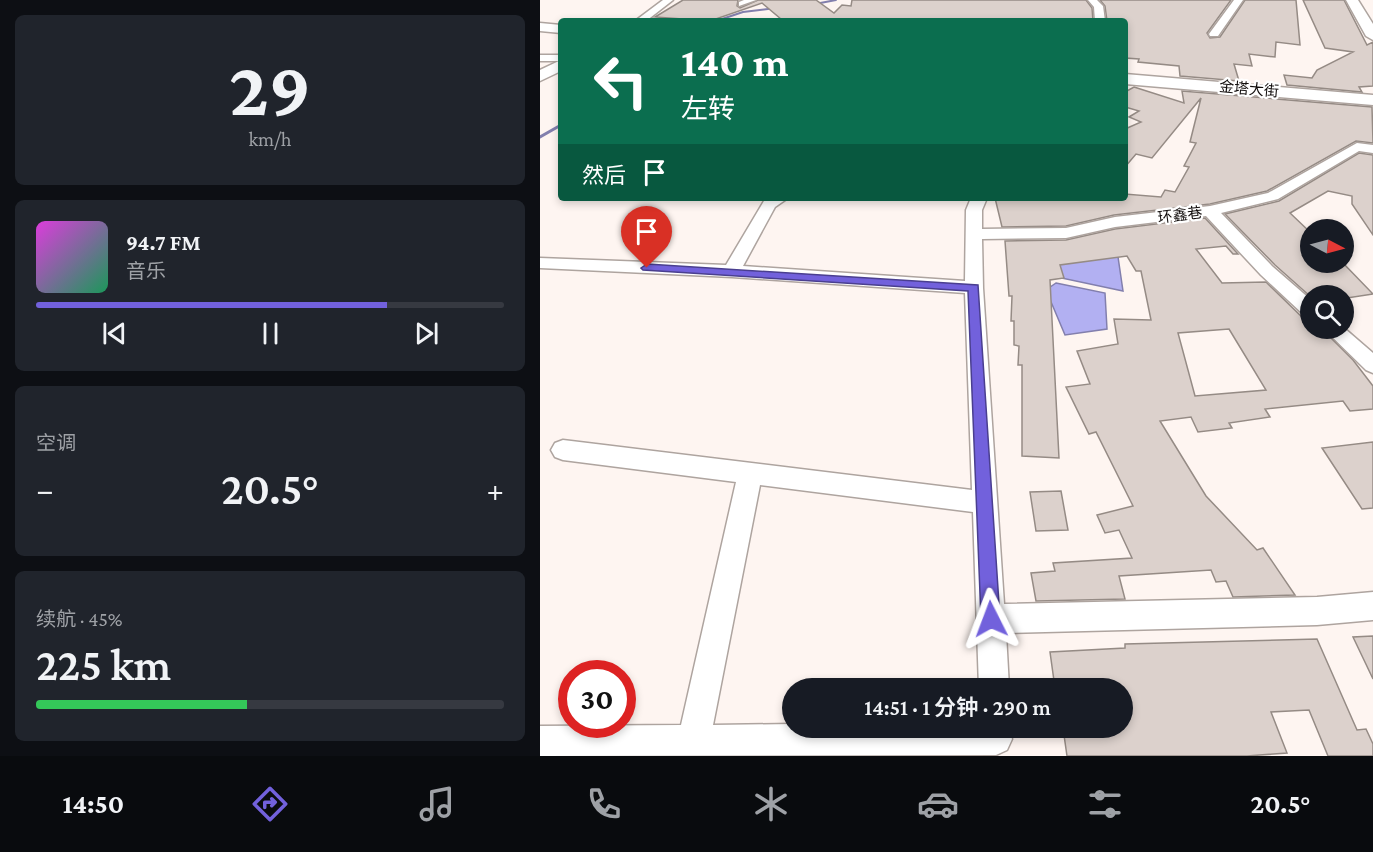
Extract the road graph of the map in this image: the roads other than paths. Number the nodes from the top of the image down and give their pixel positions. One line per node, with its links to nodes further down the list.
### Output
1 (669, 0): 7 (street)
2 (752, 0): 6 (street)
3 (1092, 0): 8 (street)
4 (1239, 0): 11 (street)
5 (1352, 0): 12 (main road)
6 (742, 4)
7 (644, 18)
8 (1100, 18)
9 (540, 25): 10 (main road)
10 (558, 27)
11 (1214, 34)
12 (1373, 36)
13 (540, 58): 14 (street)
14 (558, 58)
15 (558, 67): 16 (main road)
16 (540, 76)
17 (1128, 77): 18 (main road, 金塔大街)
18 (1373, 98)
19 (1373, 149): 22 (street, 环鑫巷)
20 (774, 201): 25 (street)
21 (978, 201): 23 (street)
22 (1210, 211): 23 (street, 环鑫巷); 27 (street)
23 (973, 234): 26 (street)
24 (540, 263): 25 (street)
25 (732, 271): 26 (street)
26 (974, 288): 32 (street)
27 (1300, 300)
28 (1344, 339): 29 (street)
29 (1373, 365)
30 (562, 450): 31 (street)
31 (750, 473): 32 (street); 38 (street)
32 (986, 503): 34 (street)
33 (1373, 606): 34 (street)
34 (991, 619): 35 (street)
35 (994, 678)
36 (996, 741): 38 (street)
37 (540, 742): 38 (street)
38 (692, 748)

